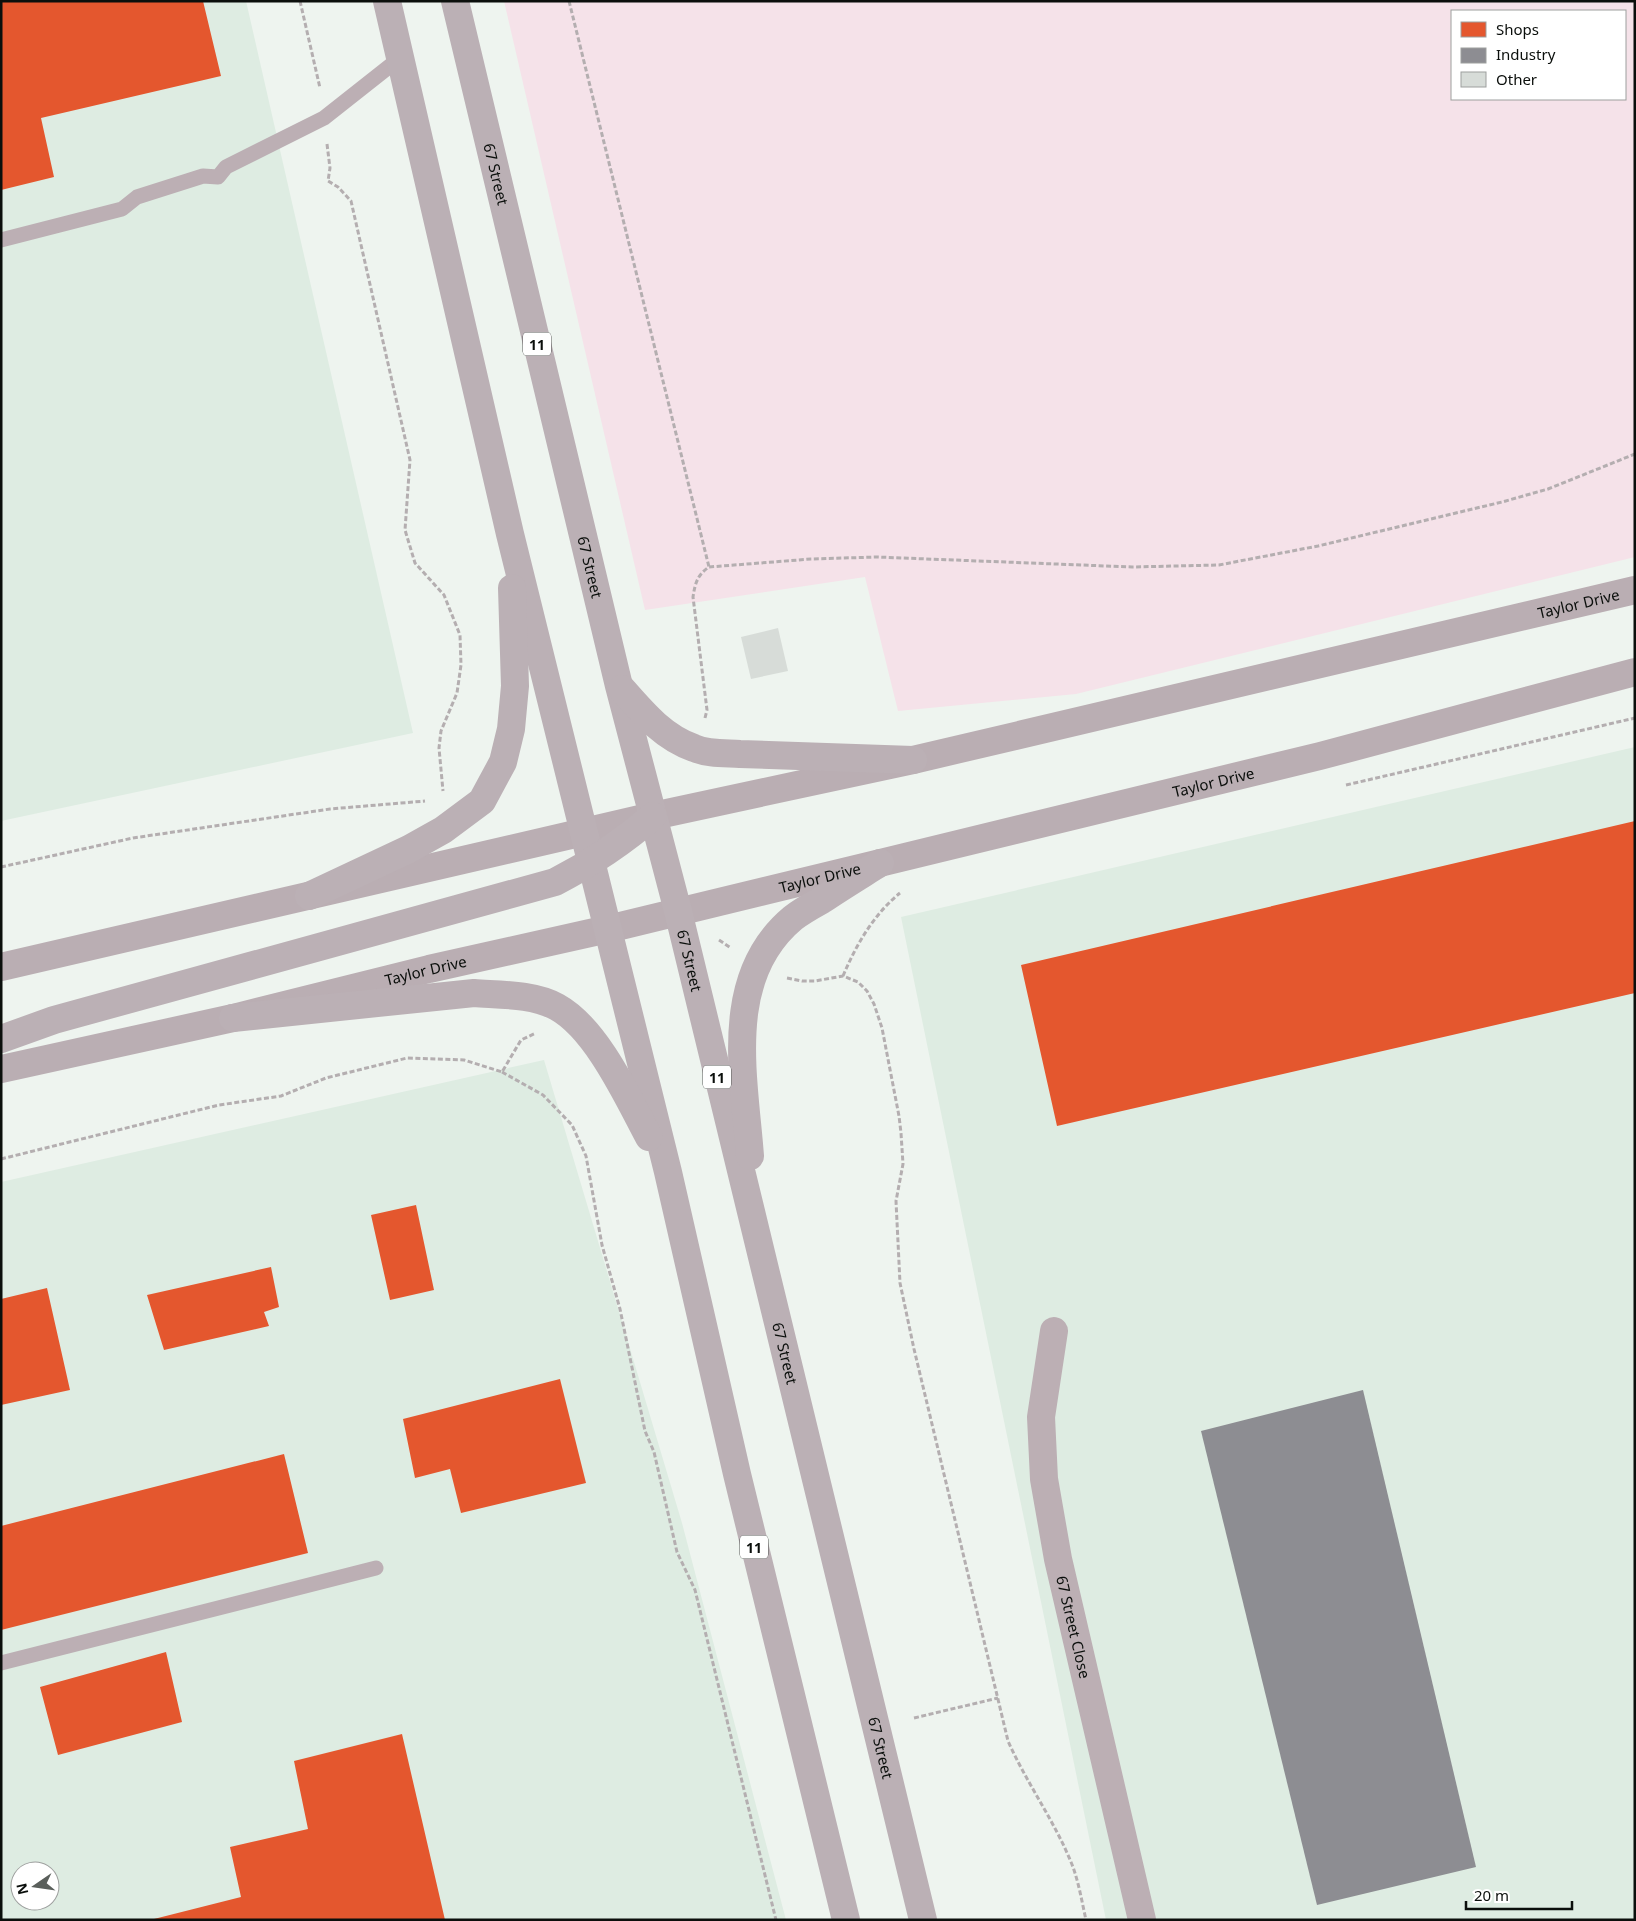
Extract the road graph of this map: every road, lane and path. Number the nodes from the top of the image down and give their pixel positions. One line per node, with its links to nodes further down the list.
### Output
1 (300, 1): 6 (path)
2 (387, 1): 5 (main road, 11)
3 (455, 1): 14 (main road, 67 Street / 11)
4 (569, 1): 11 (path)
5 (400, 58): 8 (lane); 10 (main road, 11)
6 (320, 90)
7 (330, 168): 19 (path)
8 (1, 240)
9 (1635, 454): 11 (path)
10 (510, 534): 22 (main road, 11); 27 (main road)
11 (709, 567): 16 (path)
12 (1635, 590): 17 (main road, Taylor Drive)
13 (1635, 672): 24 (main road, Taylor Drive)
14 (619, 686): 17 (main road); 21 (main road, 67 Street / 11)
15 (1635, 718): 18 (path)
16 (703, 725)
17 (913, 760): 21 (main road, Taylor Drive)
18 (1344, 786)
19 (443, 798)
20 (432, 801): 25 (path)
21 (653, 816): 22 (main road, Taylor Drive); 23 (main road); 28 (main road, 67 Street / 11)
22 (584, 832): 23 (main road, 11); 27 (main road, Taylor Drive)
23 (591, 863): 29 (main road, 11); 37 (main road)
24 (880, 863): 28 (main road, Taylor Drive); 42 (main road)
25 (1, 867)
26 (901, 892): 34 (path)
27 (309, 896): 32 (main road, Taylor Drive)
28 (678, 912): 29 (main road, Taylor Drive); 42 (main road, 67 Street / 11)
29 (608, 929): 35 (main road, Taylor Drive); 41 (main road, 11)
30 (715, 938): 31 (path)
31 (736, 951)
32 (1, 967)
33 (781, 976): 34 (path)
34 (843, 976): 46 (path)
35 (233, 1018): 38 (main road, Taylor Drive); 41 (main road)
36 (537, 1033): 39 (path)
37 (1, 1039)
38 (1, 1069)
39 (502, 1072): 40 (path); 48 (path)
40 (1, 1159)
41 (668, 1172): 49 (main road, 11)
42 (757, 1243): 50 (main road, 67 Street / 11)
43 (1054, 1331): 52 (street, 67 Street Close)
44 (376, 1568): 45 (lane)
45 (1, 1663)
46 (998, 1698): 47 (path); 51 (path)
47 (914, 1718)
48 (776, 1920)
49 (846, 1920)
50 (923, 1920)
51 (1086, 1920)
52 (1142, 1920)

